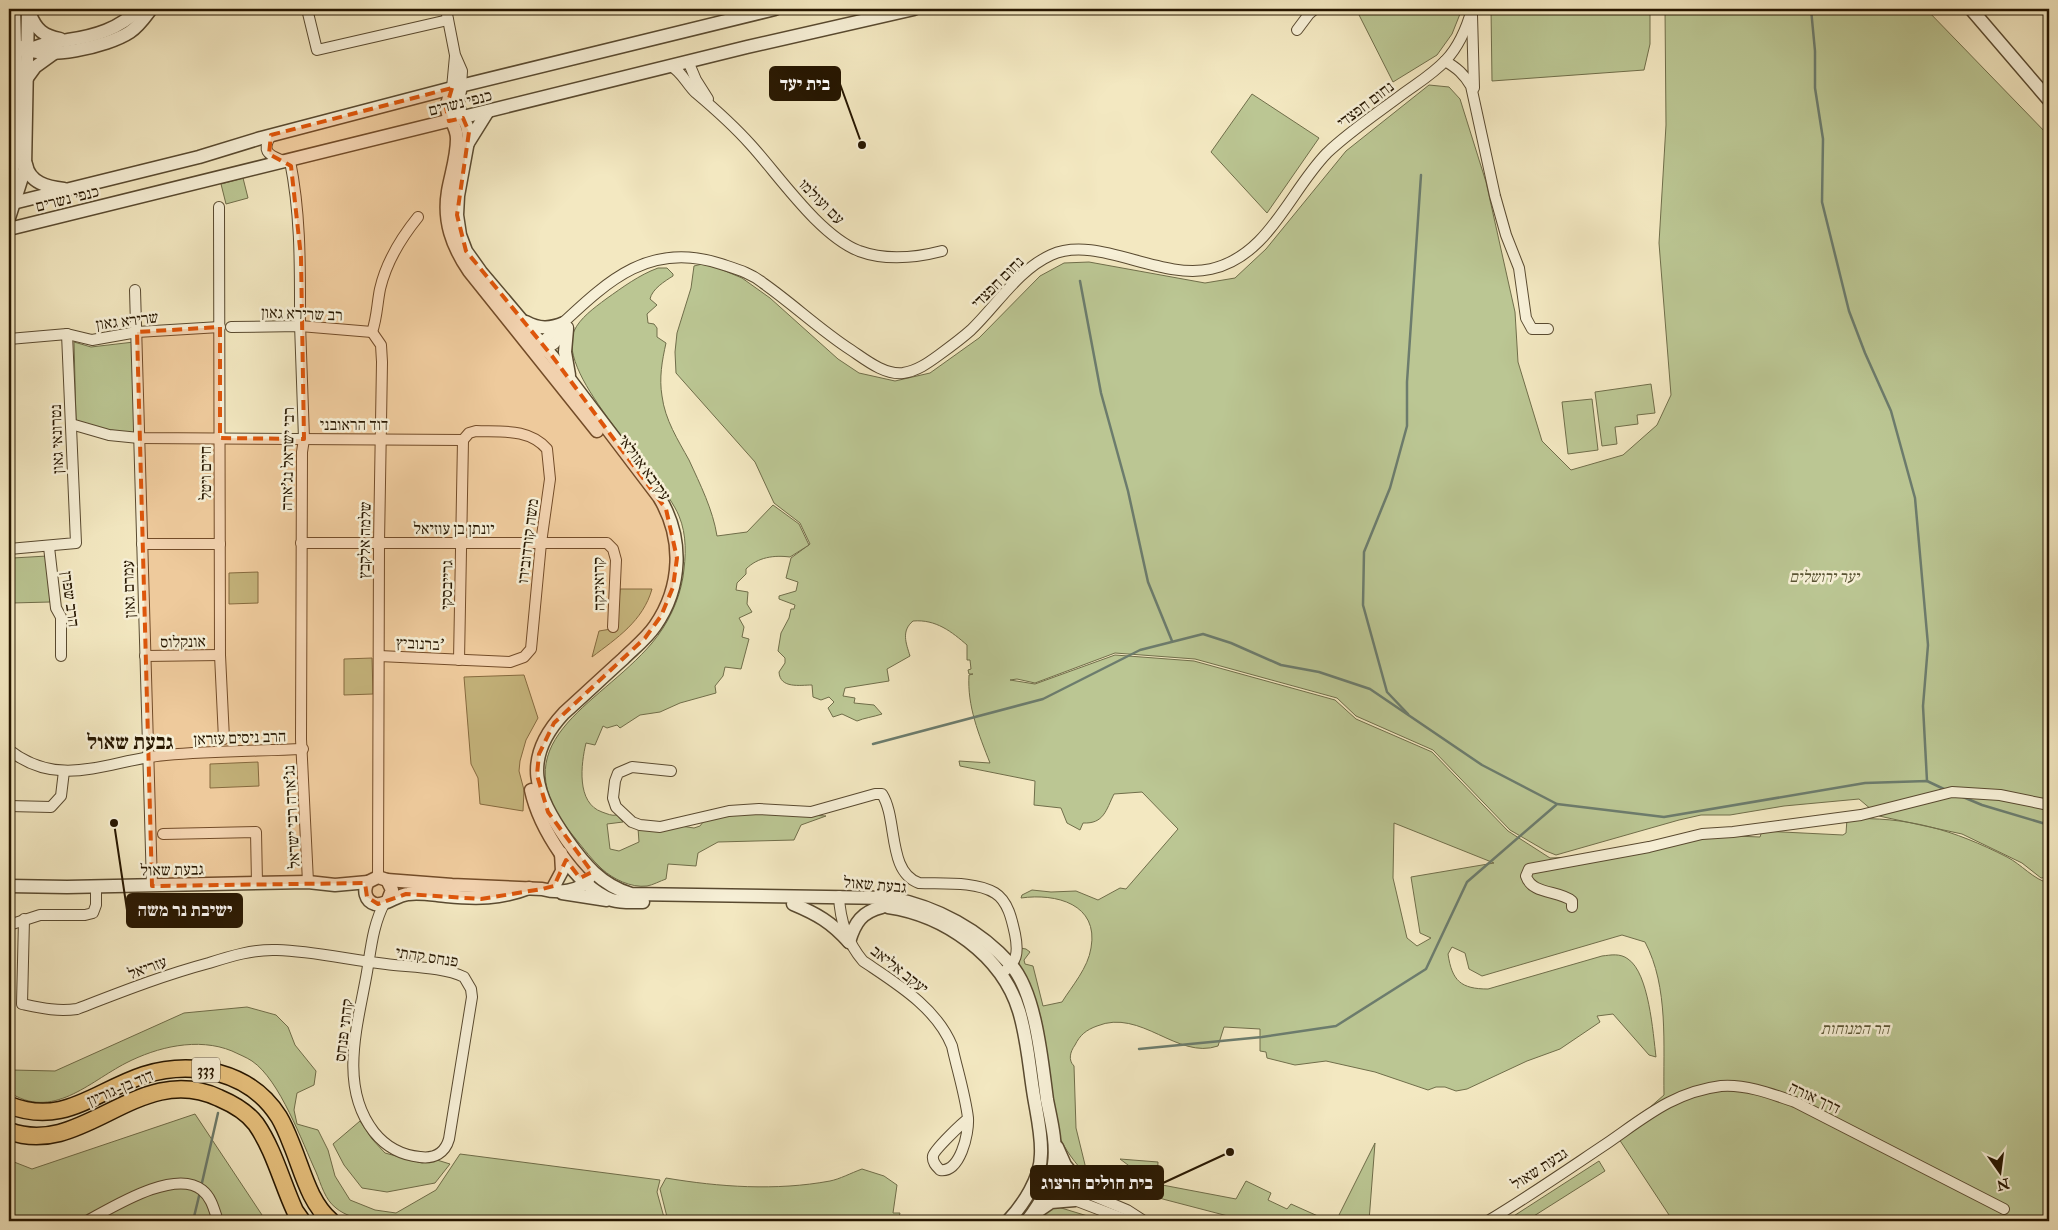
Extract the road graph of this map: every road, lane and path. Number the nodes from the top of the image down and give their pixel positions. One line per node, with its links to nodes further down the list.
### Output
1 (14, 9): 13 (street); 17 (street)
2 (28, 9): 15 (street); 17 (street)
3 (139, 9): 15 (street)
4 (151, 9): 16 (street)
5 (307, 9): 12 (street)
6 (446, 9): 12 (street)
7 (775, 9): 21 (street, כנפי נשרים)
8 (914, 9): 18 (street, כנפי נשרים)
9 (1315, 9): 14 (street)
10 (1472, 9): 19 (street, נחום חפצדי); 22 (street)
11 (1970, 9): 23 (street)
12 (448, 20): 21 (street)
13 (9, 21)
14 (1297, 30)
15 (70, 40): 17 (street)
16 (54, 54): 17 (street); 17 (street)
17 (18, 57): 30 (street); 32 (street)
18 (688, 61): 20 (street, כנפי נשרים); 24 (street, עם ועולמו)
19 (1445, 61): 22 (street); 42 (street, נחום חפצדי)
20 (670, 66): 24 (street, עם ועולמו); 25 (street, כנפי נשרים)
21 (457, 87): 26 (street, עקיבא אזולאי); 28 (street, כנפי נשרים)
22 (1474, 97): 45 (street)
23 (2049, 100)
24 (711, 104): 38 (street, עם ועולמו)
25 (488, 111): 26 (street, כנפי נשרים); 29 (street)
26 (457, 119): 27 (street, כנפי נשרים); 29 (street, עקיבא אזולאי)
27 (431, 126): 29 (street); 31 (street, כנפי נשרים)
28 (271, 135): 31 (street); 33 (street, כנפי נשרים)
29 (462, 145): 40 (street, עקיבא אזולאי); 50 (street, עקיבא אזולאי)
30 (26, 164): 33 (street); 34 (street)
31 (289, 164): 37 (street, כנפי נשרים); 41 (street, רבי ישראל נג'ארה)
32 (9, 186)
33 (74, 189): 34 (street, כנפי נשרים)
34 (12, 203): 37 (street)
35 (219, 207): 43 (street, חיים ויטל)
36 (418, 217): 47 (street)
37 (10, 224)
38 (942, 251)
39 (135, 290): 46 (street, עמרם גאון)
40 (522, 319): 42 (street); 50 (street, עקיבא אזולאי)
41 (300, 326): 44 (street, רב שרירא גאון); 47 (street, רב שרירא גאון); 56 (street, רבי ישראל נג'ארה)
42 (565, 326): 50 (street, נחום חפצדי); 51 (street)
43 (220, 327): 46 (street, שרירא גאון); 55 (street, חיים ויטל)
44 (231, 327)
45 (1548, 329)
46 (136, 332): 48 (street, שרירא גאון); 54 (street, עמרם גאון)
47 (372, 332): 57 (street, שלמה אלקבץ)
48 (67, 334): 49 (street, שרירא גאון); 52 (street, נטרונאי גאון)
49 (9, 339)
50 (541, 348): 51 (street, עקיבא אזולאי); 83 (street, עקיבא אזולאי)
51 (571, 382): 84 (street, עקיבא אזולאי)
52 (71, 424): 54 (street, דוד הראובני); 66 (street, נטרונאי גאון)
53 (533, 437): 58 (street, דוד הראובני); 62 (street, משה קורדובירו)
54 (139, 438): 55 (street, דוד הראובני); 64 (street, עמרם גאון)
55 (220, 438): 56 (street, דוד הראובני); 65 (street, חיים ויטל)
56 (304, 439): 57 (street, דוד הראובני); 59 (street, רבי ישראל נג'ארה)
57 (381, 439): 58 (street, דוד הראובני); 60 (street, שלמה אלקבץ)
58 (463, 440): 61 (street, גרייבסקי)
59 (301, 543): 60 (street, יונתן בן עוזיאל); 75 (street, רבי ישראל נג'ארה)
60 (379, 543): 61 (street, יונתן בן עוזיאל); 72 (street, שלמה אלקבץ)
61 (462, 543): 62 (street, יונתן בן עוזיאל); 73 (street, גרייבסקי)
62 (540, 543): 63 (street, יונתן בן עוזיאל); 73 (street, משה קורדובירו)
63 (607, 543): 68 (street, קרואינקה)
64 (142, 544): 65 (street); 71 (street, עמרם גאון)
65 (220, 544): 69 (street, חיים ויטל)
66 (49, 547): 67 (street); 70 (street, הרב שפרן)
67 (9, 549)
68 (613, 627)
69 (220, 655): 71 (street, אונקלוס); 74 (street, חיים ויטל)
70 (61, 656)
71 (145, 656): 77 (street, עמרם גאון)
72 (378, 656): 73 (street, ברנוביץ'); 85 (street, שלמה אלקבץ)
73 (459, 660)
74 (224, 739)
75 (302, 749): 77 (street, הרב ניסים עזראן); 87 (street, נג'ארה רבי ישראל)
76 (9, 750): 78 (street, הרב ניסים עזראן)
77 (148, 757): 78 (street, הרב ניסים עזראן); 92 (street, עמרם גאון)
78 (64, 771): 81 (street)
79 (672, 771): 108 (street)
80 (2049, 805): 102 (street)
81 (9, 806)
82 (163, 834): 88 (street)
83 (561, 853): 86 (street, עקיבא אזולאי); 94 (street)
84 (592, 872): 86 (street, גבעת שאול); 99 (street, גבעת שאול)
85 (377, 880): 89 (street, גבעת שאול); 90 (street, גבעת שאול); 96 (street); 97 (street)
86 (583, 881): 94 (street, גבעת שאול); 98 (street, גבעת שאול)
87 (308, 882): 88 (street, גבעת שאול); 89 (street, גבעת שאול)
88 (257, 883): 92 (street, גבעת שאול)
89 (335, 885): 96 (street, גבעת שאול)
90 (452, 885): 94 (street, גבעת שאול); 95 (street)
91 (9, 886): 93 (street, גבעת שאול)
92 (152, 886): 93 (street, גבעת שאול)
93 (96, 887): 103 (street)
94 (546, 888): 95 (street, גבעת שאול); 98 (street)
95 (439, 895): 97 (street, גבעת שאול)
96 (369, 900): 97 (street); 105 (street)
97 (386, 901): 105 (street)
98 (614, 901): 100 (street, גבעת שאול)
99 (840, 901): 100 (street, גבעת שאול); 101 (street, גבעת שאול); 106 (street, יעקב אליאב); 108 (street, גבעת שאול)
100 (793, 904): 106 (street)
101 (882, 907): 106 (street); 109 (street, גבעת שאול)
102 (1572, 907)
103 (24, 919): 104 (street); 107 (street, עזריאל)
104 (9, 925)
105 (374, 927): 107 (street)
106 (849, 942): 112 (street, יעקב אליאב)
107 (368, 962): 110 (street, פנחס קהתי); 110 (street, קהתי פנחס)
108 (1012, 966): 109 (street); 114 (street, גבעת שאול)
109 (1001, 974): 116 (street, גבעת שאול)
110 (462, 1056)
111 (9, 1105): 125 (main road, דוד בן-גוריון / 333)
112 (968, 1119): 112 (street, יעקב אליאב)
113 (9, 1131): 124 (main road, דוד בן-גוריון / 333)
114 (1053, 1133): 117 (street, גבעת שאול); 118 (street)
115 (1608, 1142): 120 (street, דרך אורה); 128 (street, גבעת שאול)
116 (1037, 1178): 117 (street); 126 (street)
117 (1050, 1184): 118 (street); 119 (street); 121 (street)
118 (1088, 1193): 127 (street)
119 (1075, 1200): 121 (street); 127 (street)
120 (2004, 1209)
121 (1028, 1220)
122 (87, 1221): 123 (street)
123 (218, 1221)
124 (302, 1221)
125 (331, 1221)
126 (1008, 1221)
127 (1144, 1221)
128 (1488, 1221)

